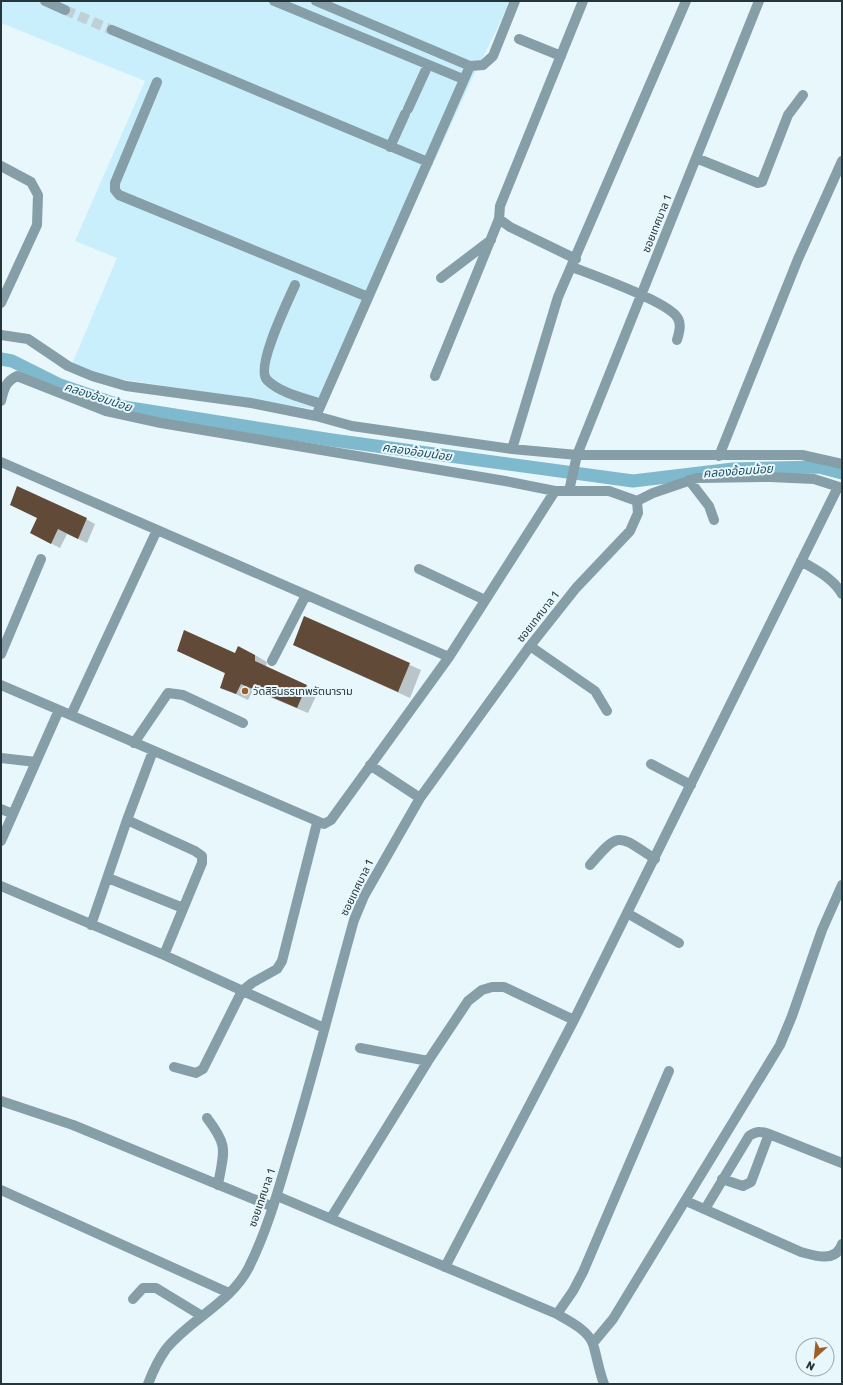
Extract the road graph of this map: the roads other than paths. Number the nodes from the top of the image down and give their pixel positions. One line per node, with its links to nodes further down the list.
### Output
1 (45, 1): 8 (street)
2 (274, 1): 12 (street)
3 (316, 1): 13 (street)
4 (515, 1): 13 (street)
5 (583, 1): 11 (street)
6 (686, 1): 24 (street)
7 (759, 1): 18 (street, ซอยเทศบาล 1)
8 (65, 10)
9 (112, 30): 17 (street)
10 (519, 39): 11 (street)
11 (560, 56): 22 (street)
12 (428, 65): 14 (street); 17 (street)
13 (470, 66): 14 (street)
14 (463, 79): 20 (street)
15 (156, 82): 28 (street)
16 (803, 95): 18 (street)
17 (390, 147): 20 (street)
18 (696, 158): 27 (street, ซอยเทศบาล 1)
19 (842, 161): 38 (street)
20 (428, 162): 28 (street)
21 (1, 166): 29 (street)
22 (499, 220): 23 (street); 24 (street)
23 (491, 240): 25 (street); 32 (street)
24 (574, 263): 27 (street); 37 (street)
25 (441, 278)
26 (295, 285): 35 (street)
27 (641, 295): 31 (street); 39 (street, ซอยเทศบาล 1)
28 (368, 297): 35 (street)
29 (1, 302)
30 (1, 335): 36 (street)
31 (677, 340)
32 (435, 376)
33 (5, 378): 34 (street); 44 (street)
34 (1, 401)
35 (321, 404): 36 (street)
36 (316, 416): 37 (street)
37 (512, 449): 39 (street)
38 (719, 456): 39 (street); 41 (street)
39 (576, 459): 45 (street, ซอยเทศบาล 1)
40 (1, 462): 48 (street)
41 (842, 464)
42 (689, 480): 43 (street); 46 (street); 47 (street)
43 (840, 487): 50 (street)
44 (555, 491): 45 (street); 54 (street)
45 (569, 491): 46 (street)
46 (637, 501): 55 (street, ซอยเทศบาล 1)
47 (714, 520)
48 (157, 530): 53 (street); 62 (street)
49 (41, 559): 56 (street)
50 (801, 561): 52 (street); 70 (street)
51 (419, 569): 54 (street)
52 (842, 594)
53 (306, 595): 57 (street); 58 (street)
54 (485, 600): 57 (street)
55 (530, 646): 61 (street); 71 (street, ซอยเทศบาล 1)
56 (1, 654)
57 (449, 657): 69 (street)
58 (272, 661)
59 (1, 685): 60 (street)
60 (59, 710): 62 (street); 67 (street)
61 (607, 711)
62 (71, 715): 64 (street)
63 (243, 724): 64 (street)
64 (134, 743): 65 (street)
65 (153, 752): 74 (street); 75 (street)
66 (1, 758): 67 (street)
67 (36, 762): 73 (street)
68 (651, 764): 70 (street)
69 (370, 765): 71 (street); 75 (street)
70 (691, 785): 77 (street)
71 (420, 798): 89 (street, ซอยเทศบาล 1)
72 (1, 809): 73 (street)
73 (13, 814): 76 (street)
74 (127, 820): 79 (street); 82 (street)
75 (317, 823): 87 (street)
76 (1, 841)
77 (655, 858): 78 (street); 83 (street)
78 (590, 865)
79 (108, 878): 82 (street); 84 (street)
80 (842, 885): 102 (street)
81 (1, 886): 84 (street)
82 (183, 908): 86 (street)
83 (627, 913): 85 (street); 88 (street)
84 (91, 925): 86 (street)
85 (679, 943)
86 (164, 955): 87 (street)
87 (242, 991): 89 (street); 92 (street)
88 (574, 1020): 91 (street); 107 (street)
89 (324, 1028): 101 (street, ซอยเทศบาล 1)
90 (360, 1048): 91 (street)
91 (428, 1061): 105 (street)
92 (174, 1067)
93 (669, 1071): 110 (street)
94 (1, 1101): 99 (street)
95 (207, 1118): 99 (street)
96 (769, 1134): 97 (street); 98 (street); 98 (street)
97 (842, 1163)
98 (722, 1180): 104 (street)
99 (218, 1185): 103 (street)
100 (1, 1190): 108 (street)
101 (277, 1196): 103 (street, ซอยเทศบาล 1); 105 (street)
102 (686, 1201): 104 (street); 112 (street)
103 (273, 1207): 108 (street, ซอยเทศบาล 1)
104 (705, 1209): 106 (street)
105 (331, 1218): 107 (street)
106 (842, 1244)
107 (445, 1267): 110 (street)
108 (229, 1293): 111 (street, ซอยเทศบาล 1)
109 (133, 1299): 111 (street)
110 (557, 1314): 112 (street)
111 (202, 1316): 113 (street, ซอยเทศบาล 1)
112 (593, 1343): 114 (street)
113 (148, 1384)
114 (604, 1384)

